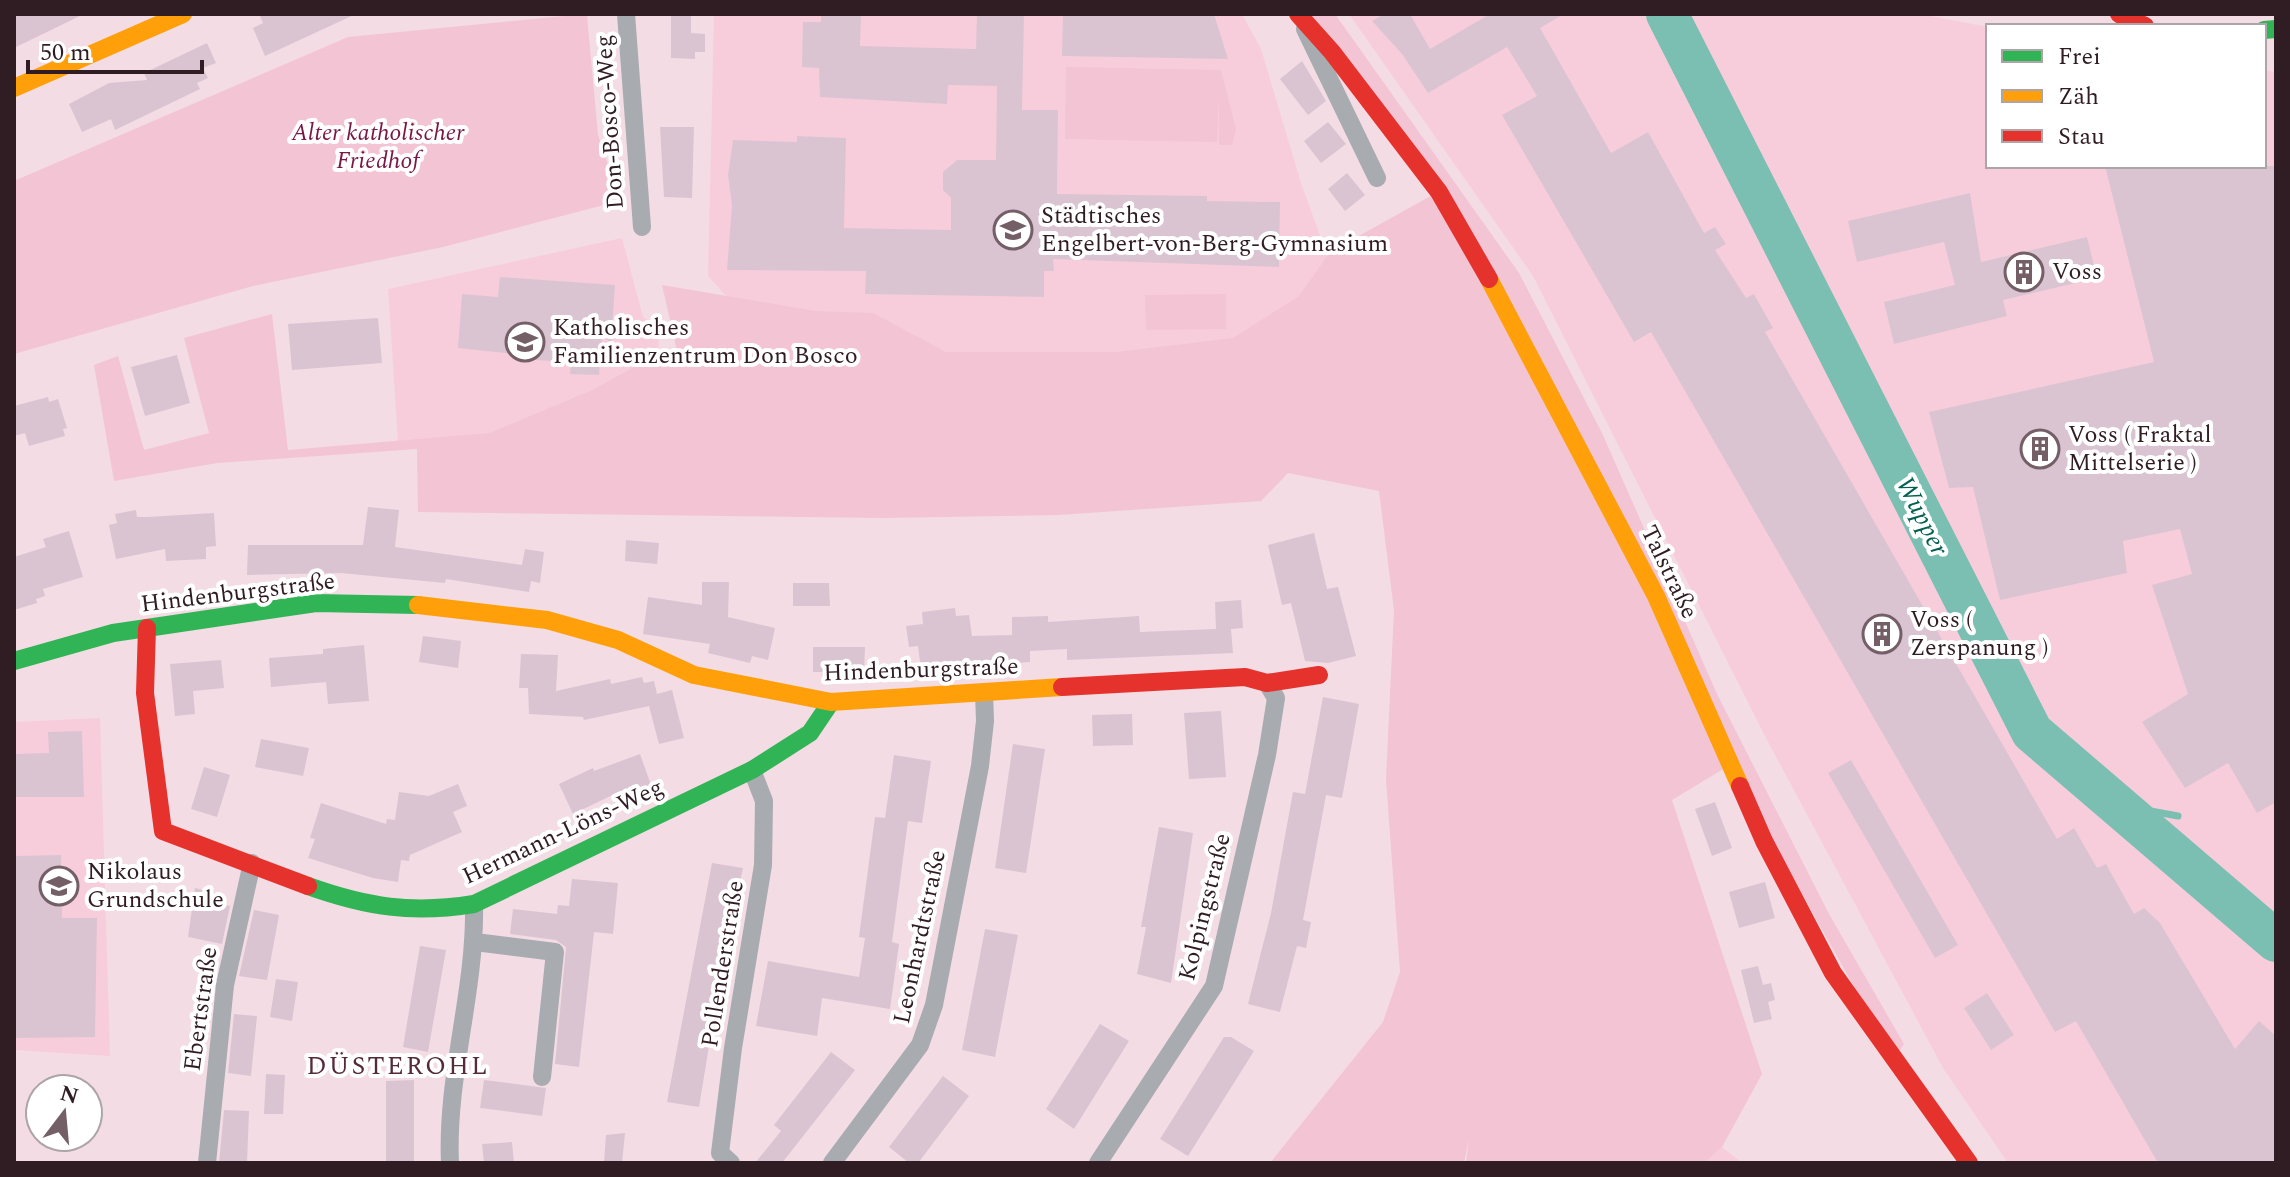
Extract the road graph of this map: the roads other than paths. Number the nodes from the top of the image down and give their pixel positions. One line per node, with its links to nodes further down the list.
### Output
1 (183, 14): 6 (street)
2 (626, 14): 8 (street, Don-Bosco-Weg)
3 (2119, 14): 5 (street)
4 (1299, 16): 7 (street, Talstraße); 25 (street, Talstraße)
5 (2141, 24)
6 (14, 88)
7 (1377, 178)
8 (642, 227)
9 (147, 628): 10 (street, Hindenburgstraße); 14 (street, Hindenburgstraße); 16 (street, Hermann-Löns-Weg)
10 (14, 661)
11 (1319, 675): 12 (street, Hindenburgstraße)
12 (1267, 683): 13 (street, Hindenburgstraße); 24 (street, Kolpingstraße)
13 (984, 693): 14 (street, Hindenburgstraße); 23 (street, Leonhardtstraße)
14 (831, 702): 15 (street, Hermann-Löns-Weg)
15 (752, 770): 17 (street, Hermann-Löns-Weg); 22 (street, Pollenderstraße)
16 (252, 863): 17 (street, Hermann-Löns-Weg); 20 (street, Ebertstraße)
17 (474, 904): 18 (street)
18 (475, 942): 19 (street); 21 (street)
19 (542, 1077)
20 (207, 1163)
21 (450, 1163)
22 (731, 1163)
23 (832, 1163)
24 (1098, 1163)
25 (1969, 1163)

